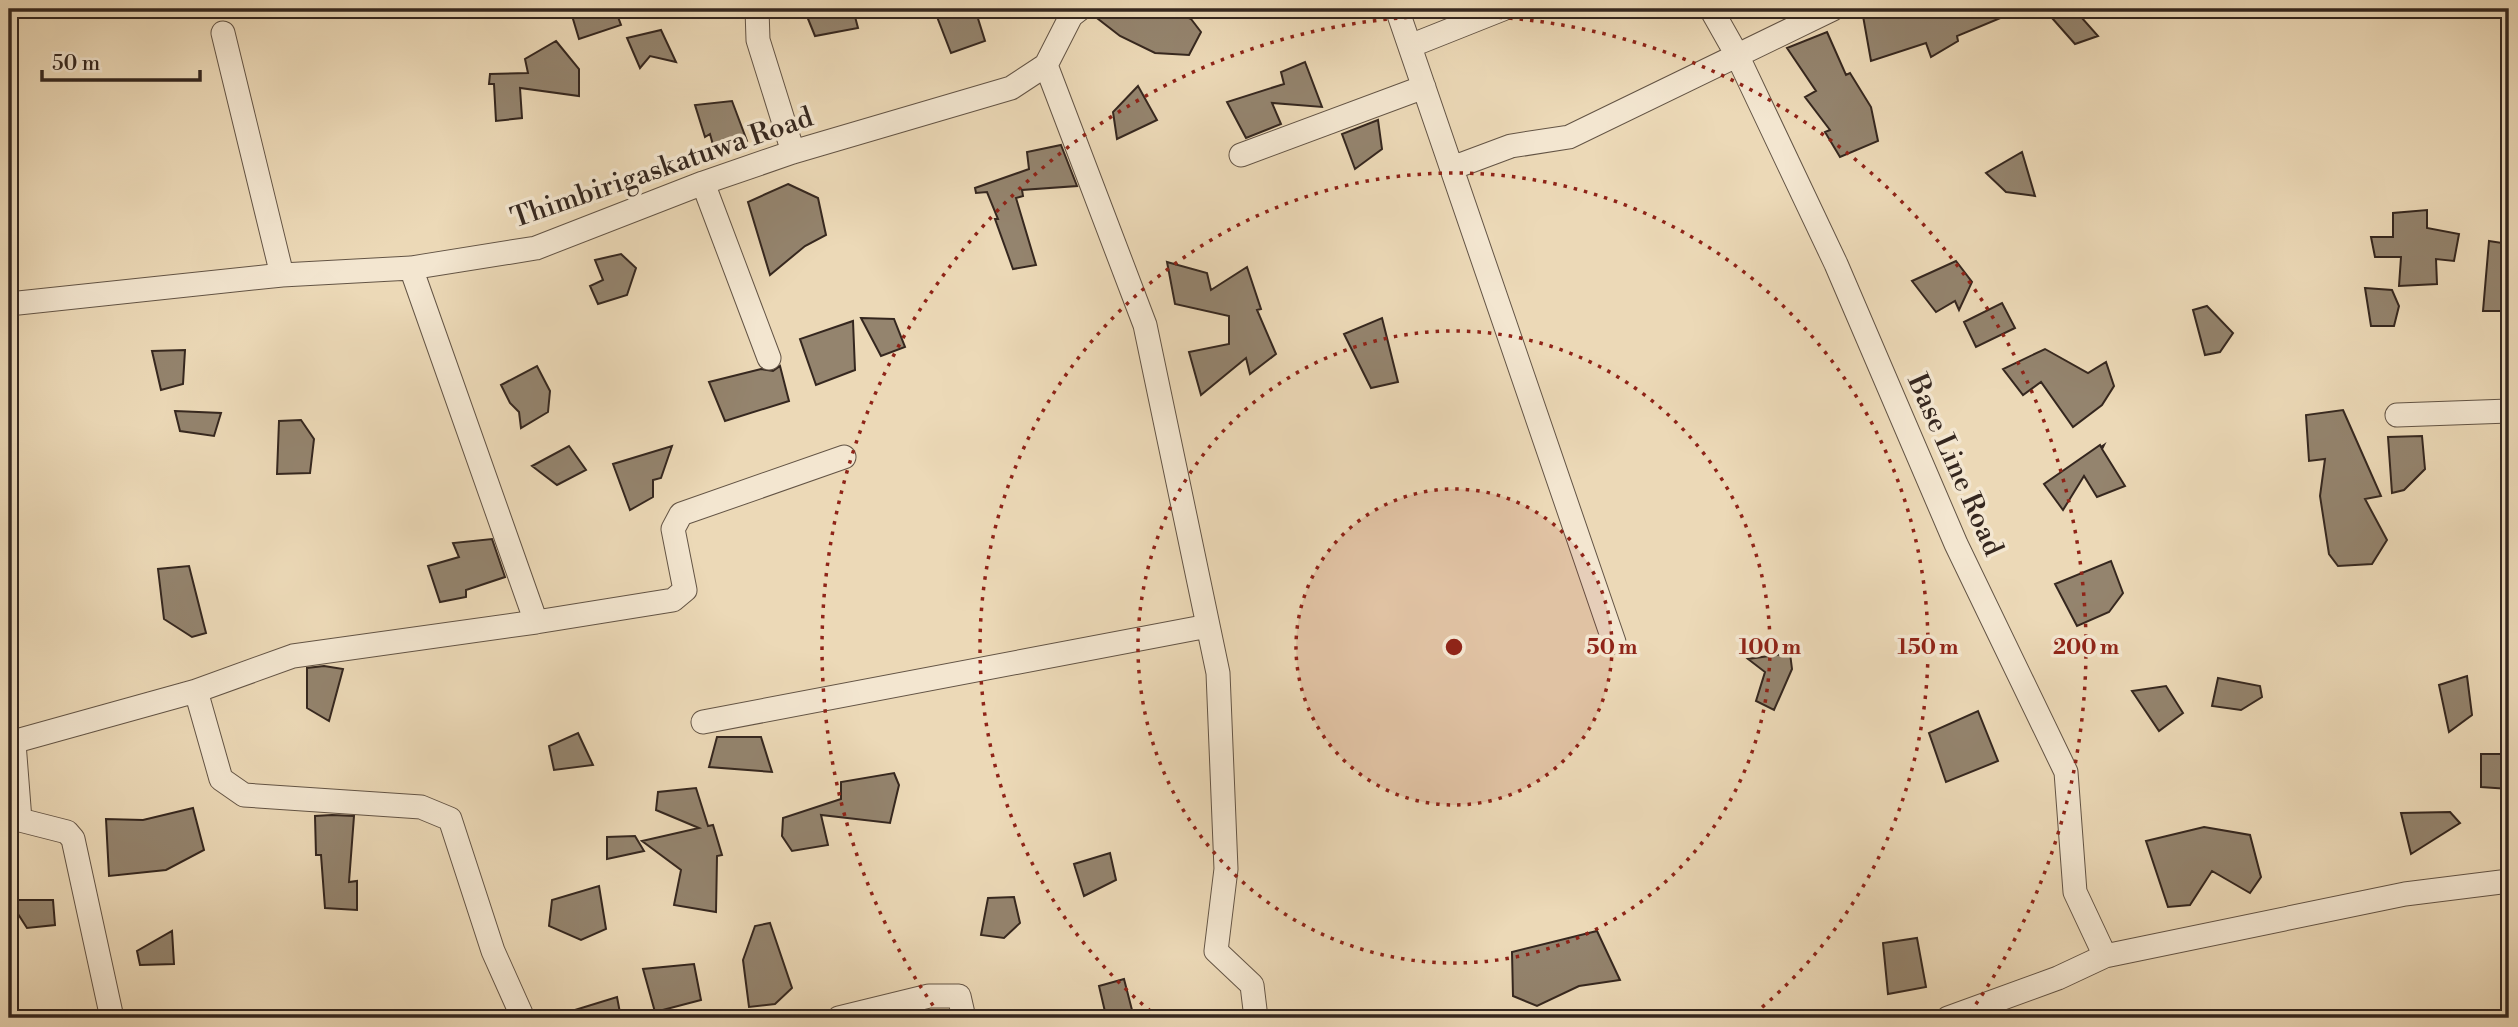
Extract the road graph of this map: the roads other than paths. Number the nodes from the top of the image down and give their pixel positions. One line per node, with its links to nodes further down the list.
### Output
1 (757, 9): 12 (street)
2 (1080, 9): 10 (street, Thimbirigaskatuwa Road)
3 (1397, 9): 8 (street)
4 (1503, 9): 8 (street)
5 (1711, 9): 9 (street, Base Line Road)
6 (1833, 9): 9 (street)
7 (223, 33): 17 (street)
8 (1410, 46): 11 (street)
9 (1737, 55): 14 (street); 30 (street, Base Line Road)
10 (1046, 65): 12 (street, Thimbirigaskatuwa Road); 24 (street)
11 (1424, 86): 13 (street); 14 (street)
12 (793, 152): 15 (street, Thimbirigaskatuwa Road)
13 (1241, 155)
14 (1452, 168): 25 (street)
15 (703, 183): 16 (street, Thimbirigaskatuwa Road); 19 (street)
16 (411, 268): 17 (street, Thimbirigaskatuwa Road); 23 (street)
17 (282, 275): 18 (street, Thimbirigaskatuwa Road)
18 (9, 304)
19 (769, 358)
20 (2509, 411): 21 (street)
21 (2397, 415)
22 (844, 457): 23 (street)
23 (536, 622): 26 (street)
24 (1208, 625): 27 (street); 35 (street)
25 (1614, 642)
26 (195, 691): 28 (street); 32 (street)
27 (703, 722)
28 (11, 743): 31 (street)
29 (2509, 881): 30 (street)
30 (2105, 956): 36 (street)
31 (112, 1018)
32 (523, 1018)
33 (839, 1018): 34 (street)
34 (964, 1018)
35 (1256, 1018)
36 (1948, 1018)

